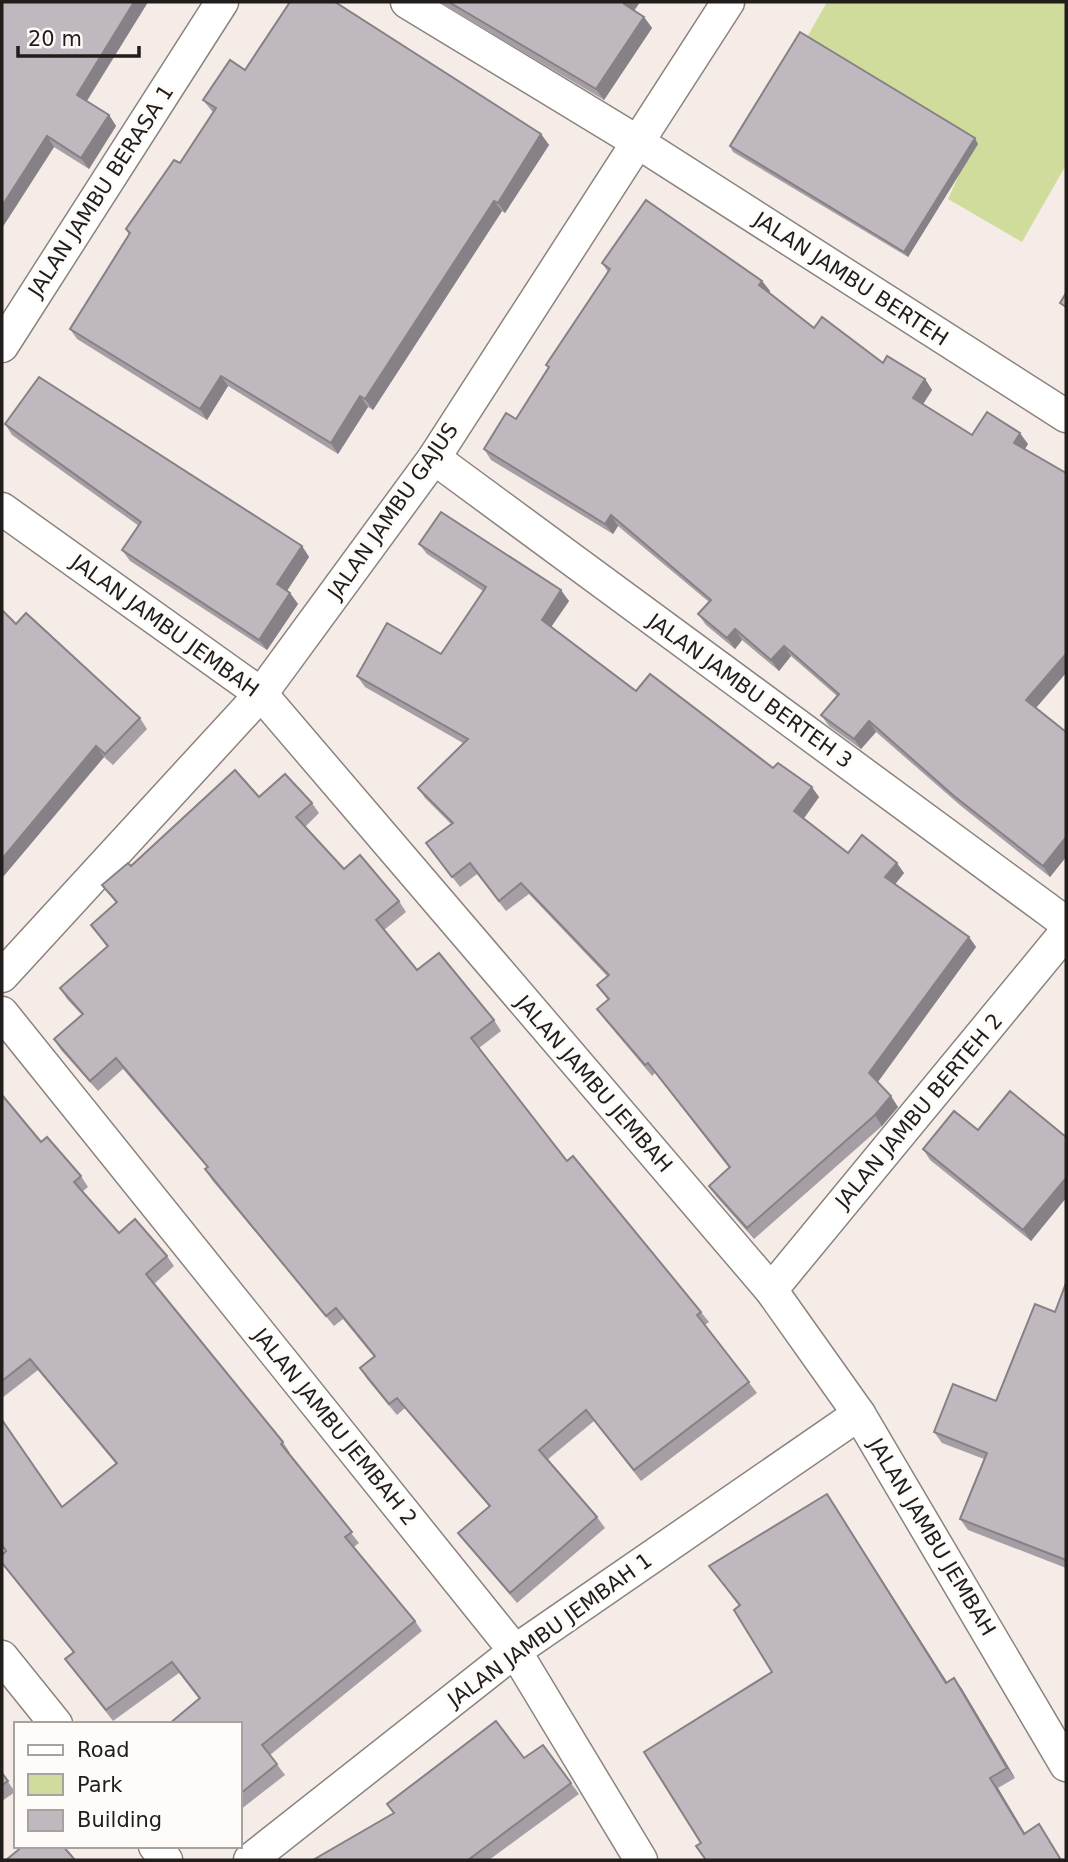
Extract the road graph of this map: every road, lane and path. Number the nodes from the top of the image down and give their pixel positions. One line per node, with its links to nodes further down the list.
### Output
1 (222, 2): 5 (street, JALAN JAMBU BERASA 1)
2 (407, 2): 4 (street, JALAN JAMBU BERTEH)
3 (728, 2): 4 (street, JALAN JAMBU GAJUS)
4 (636, 141): 6 (street, JALAN JAMBU BERTEH); 7 (street, JALAN JAMBU GAJUS)
5 (2, 346)
6 (1066, 416)
7 (434, 458): 9 (street, JALAN JAMBU GAJUS); 10 (street, JALAN JAMBU BERTEH 3)
8 (2, 509): 9 (street, JALAN JAMBU JEMBAH)
9 (261, 694): 12 (street, JALAN JAMBU GAJUS); 14 (street, JALAN JAMBU JEMBAH)
10 (1066, 923)
11 (1066, 932): 14 (street, JALAN JAMBU BERTEH 2)
12 (2, 976)
13 (2, 1013): 16 (street, JALAN JAMBU JEMBAH 2)
14 (771, 1290): 15 (street, JALAN JAMBU JEMBAH)
15 (859, 1414): 16 (street, JALAN JAMBU JEMBAH 1); 19 (street, JALAN JAMBU JEMBAH)
16 (514, 1651): 20 (street, JALAN JAMBU JEMBAH 1); 21 (street, JALAN JAMBU JEMBAH 2)
17 (2, 1657): 18 (street)
18 (54, 1722)
19 (1064, 1754)
20 (250, 1860)
21 (641, 1860)

